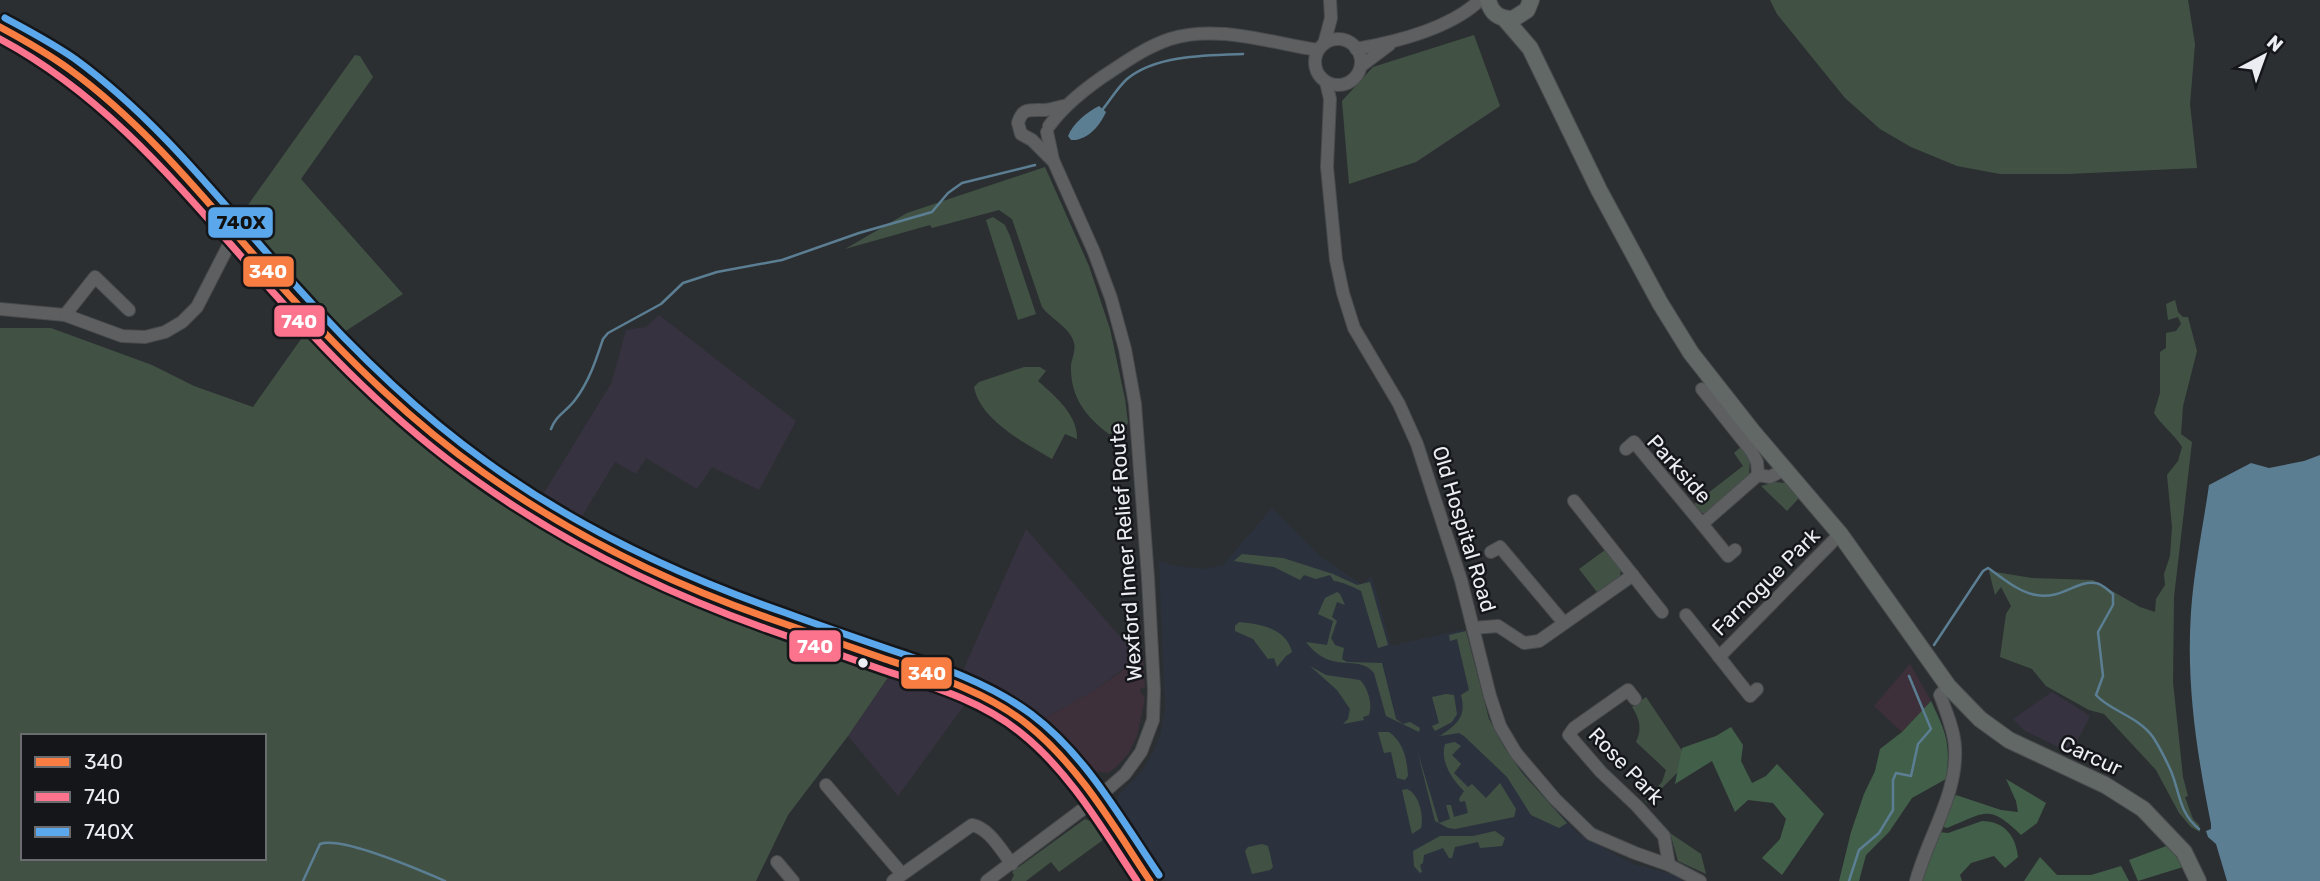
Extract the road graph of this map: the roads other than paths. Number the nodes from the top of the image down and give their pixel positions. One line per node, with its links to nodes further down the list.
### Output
1 (1330, 0): 7 (street)
2 (1480, 0): 5 (street)
3 (1488, 0): 6 (main road)
4 (1529, 5): 6 (main road); 13 (main road)
5 (1466, 14): 6 (street); 10 (street)
6 (1501, 17): 13 (main road)
7 (1331, 18): 9 (street); 12 (street)
8 (0, 27): 25 (main road)
9 (1341, 40): 12 (street); 14 (street)
10 (1393, 42): 14 (street); 15 (street)
11 (1282, 45): 12 (street); 16 (street); 20 (street)
12 (1321, 47): 16 (street)
13 (1530, 48): 31 (main road, Carcur)
14 (1356, 49): 15 (street)
15 (1360, 66): 18 (street)
16 (1316, 68): 17 (street)
17 (1326, 82): 18 (street); 19 (street, Old Hospital Road)
18 (1343, 85): 19 (street)
19 (1330, 99): 42 (street, Old Hospital Road)
20 (1064, 106): 21 (street); 22 (street)
21 (1041, 111): 22 (street); 23 (street)
22 (1048, 129): 23 (street); 24 (street, Wexford Inner Relief Route)
23 (1032, 140): 24 (street, Wexford Inner Relief Route)
24 (1053, 160): 48 (street, Wexford Inner Relief Route)
25 (235, 233): 28 (street); 48 (main road)
26 (1, 305): 28 (street)
27 (130, 310): 28 (street)
28 (65, 315)
29 (1702, 389): 32 (street)
30 (1626, 449): 34 (street, Parkside)
31 (1785, 469): 32 (street, Parkside); 35 (main road, Carcur)
32 (1758, 475): 34 (street, Parkside)
33 (1574, 501): 38 (street)
34 (1702, 524): 36 (street, Parkside)
35 (1840, 534): 43 (street, Farnogue Park); 44 (main road, Carcur)
36 (1735, 550)
37 (1491, 552): 41 (street)
38 (1633, 575): 39 (street); 41 (street)
39 (1662, 612)
40 (1686, 615): 43 (street, Farnogue Park)
41 (1564, 623): 42 (street)
42 (1474, 628): 51 (street, Old Hospital Road)
43 (1718, 657): 45 (street, Farnogue Park)
44 (1948, 687): 57 (street); 58 (main road, Carcur)
45 (1757, 689)
46 (1634, 699): 51 (street, Rose Park)
47 (826, 785): 52 (street)
48 (1096, 800): 50 (street, Wexford Inner Relief Route); 55 (main road)
49 (777, 862): 54 (street)
50 (1012, 864): 52 (street); 53 (street, Wexford Inner Relief Route)
51 (1669, 865): 56 (street, Old Hospital Road)
52 (897, 877)
53 (993, 879)
54 (793, 881)
55 (1150, 881)
56 (1700, 881)
57 (1916, 881)
58 (2198, 881)

